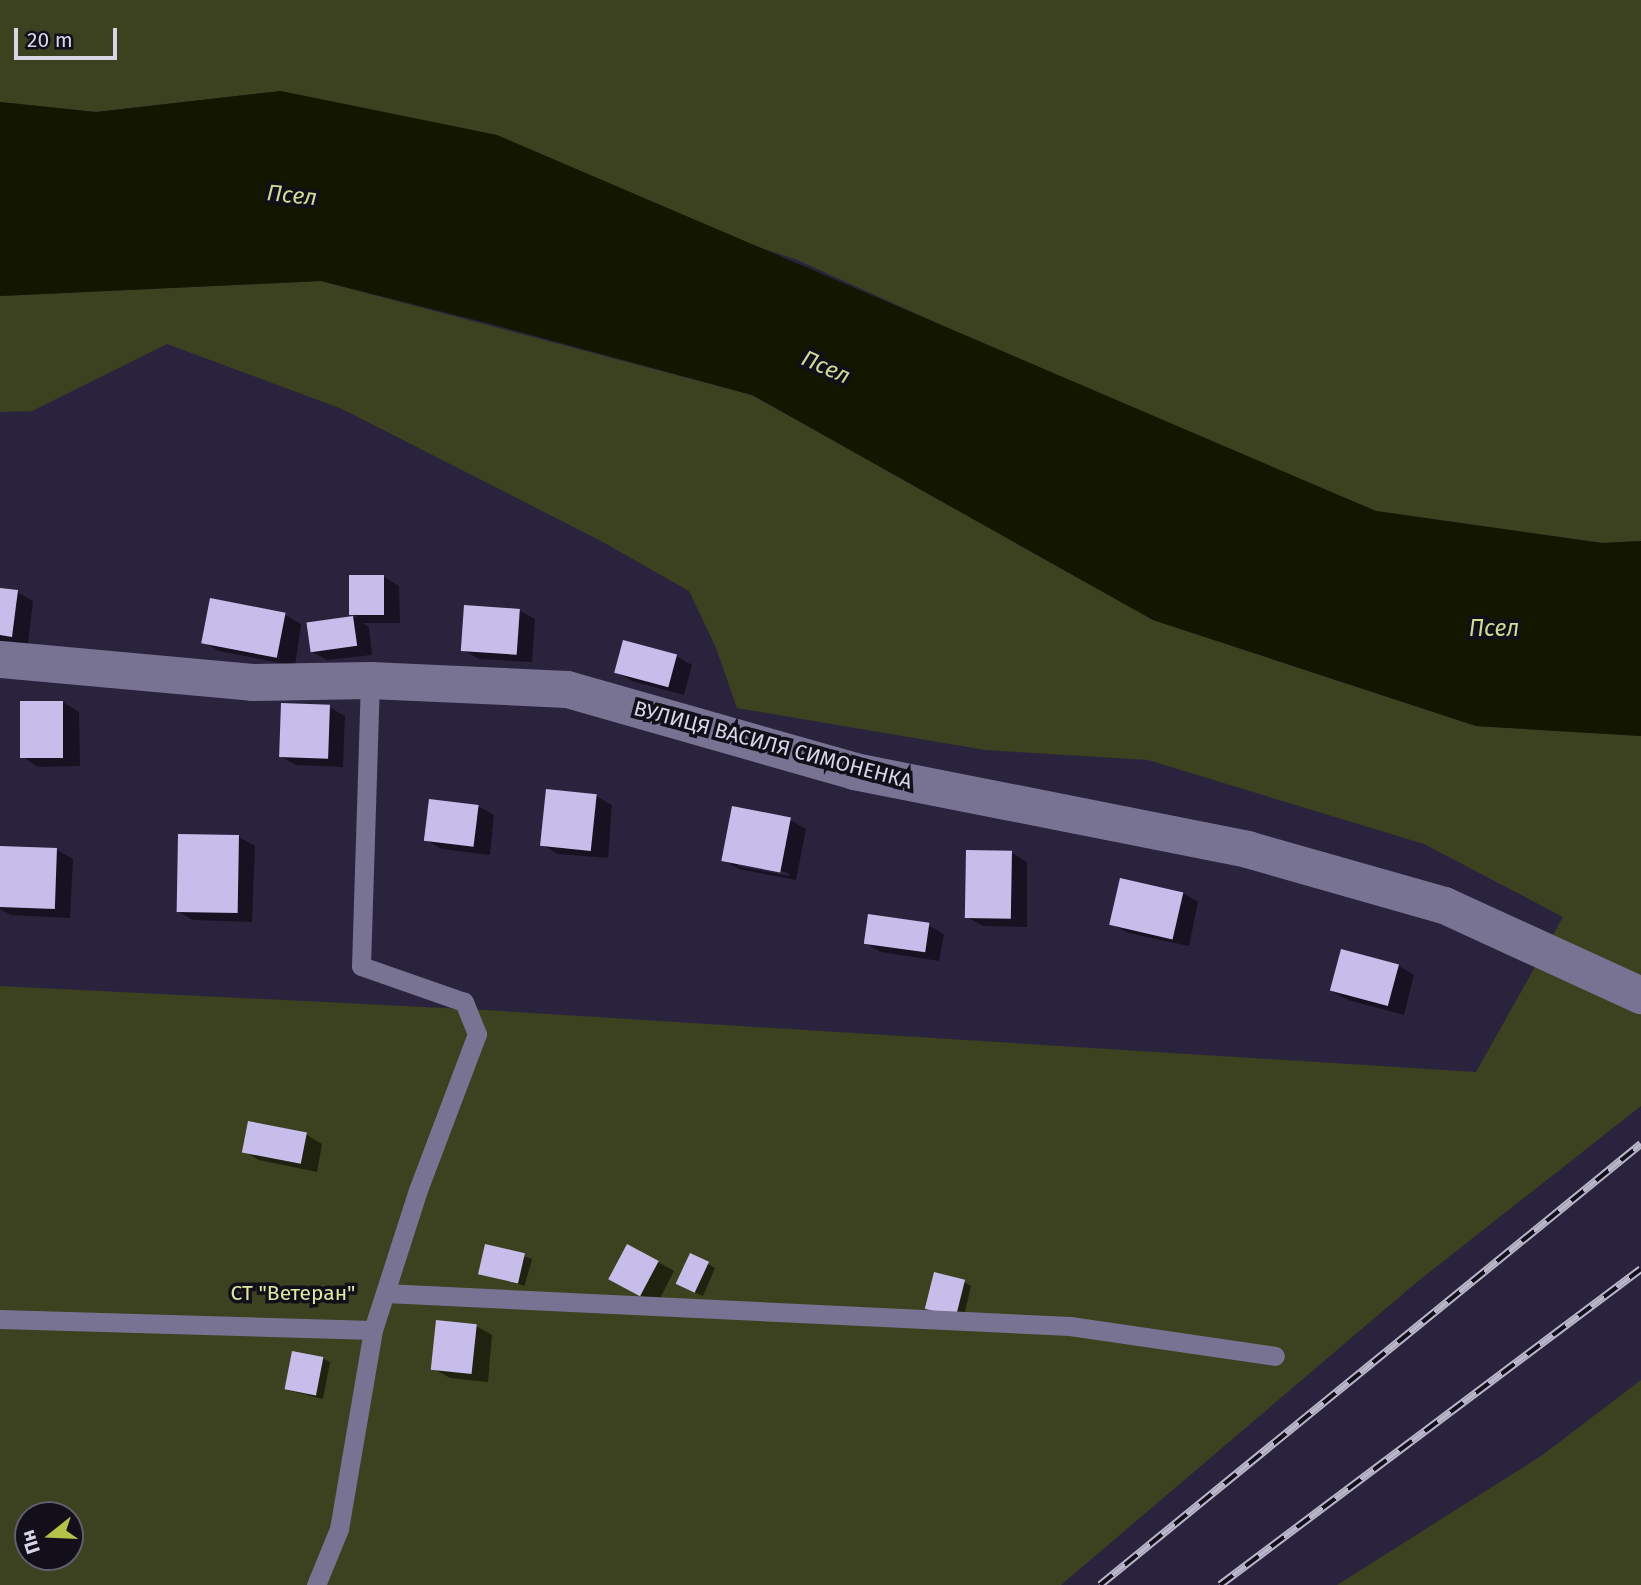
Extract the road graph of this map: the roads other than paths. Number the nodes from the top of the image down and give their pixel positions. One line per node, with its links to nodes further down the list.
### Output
1 (0, 659): 2 (street, ВУЛИЦЯ ВАСИЛЯ СИМОНЕНКА)
2 (370, 680): 3 (street, ВУЛИЦЯ ВАСИЛЯ СИМОНЕНКА); 4 (lane)
3 (1641, 995)
4 (384, 1293): 6 (lane); 7 (lane)
5 (0, 1319): 6 (lane)
6 (373, 1331): 8 (lane)
7 (1275, 1356)
8 (316, 1585)

